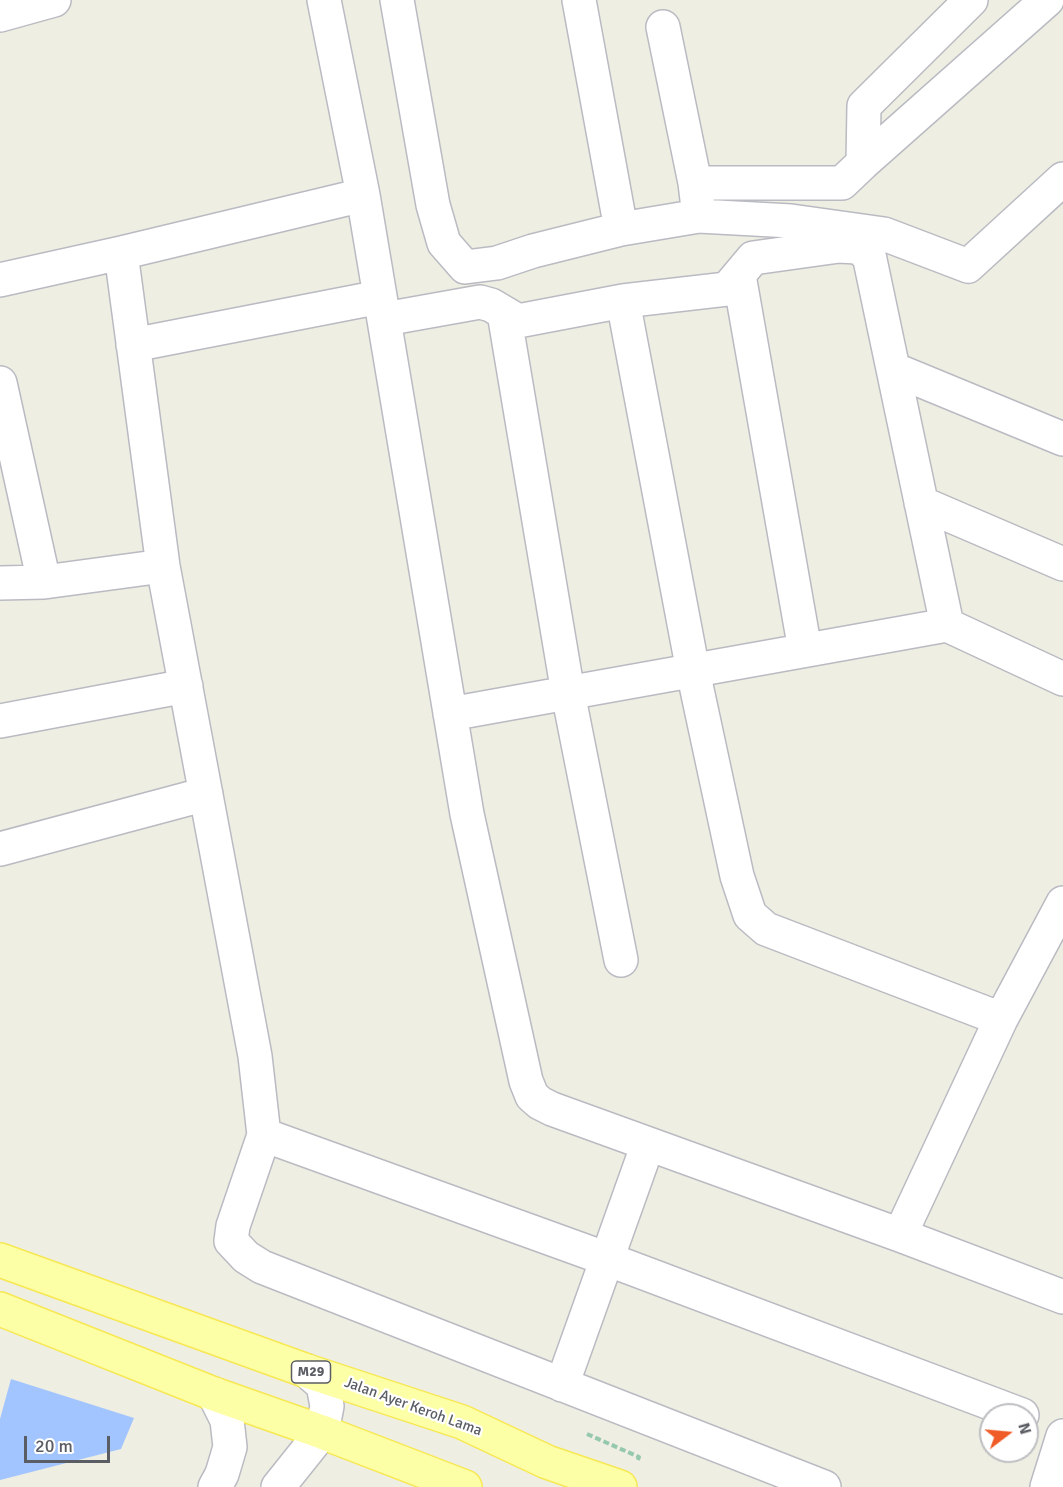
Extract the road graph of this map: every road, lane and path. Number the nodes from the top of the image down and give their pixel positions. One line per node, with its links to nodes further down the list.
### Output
1 (54, 0): 7 (street)
2 (324, 0): 12 (street)
3 (397, 0): 14 (street)
4 (579, 0): 14 (street)
5 (971, 0): 9 (street)
6 (1047, 0): 9 (street)
7 (0, 15)
8 (663, 27): 11 (street)
9 (863, 163): 11 (street)
10 (1063, 179): 13 (street)
11 (695, 183): 13 (street)
12 (363, 195): 15 (street); 19 (street)
13 (699, 216): 14 (street)
14 (621, 229)
15 (121, 253): 17 (street); 21 (street)
16 (739, 275): 18 (street); 22 (street); 31 (street)
17 (0, 280)
18 (623, 301): 20 (street); 32 (street)
19 (382, 308): 20 (street); 21 (street); 36 (street)
20 (504, 313): 35 (street)
21 (133, 345): 27 (street)
22 (893, 369): 24 (street); 25 (street)
23 (0, 383): 28 (street)
24 (1063, 439)
25 (921, 503): 26 (street); 30 (street)
26 (1063, 564)
27 (163, 566): 28 (street); 34 (street)
28 (44, 582): 29 (street)
29 (0, 583)
30 (947, 625): 31 (street); 33 (street)
31 (805, 650): 32 (street)
32 (693, 671): 35 (street); 42 (street)
33 (1063, 679)
34 (186, 686): 37 (street); 38 (street)
35 (568, 693): 36 (street); 41 (street)
36 (450, 714): 44 (street)
37 (0, 721)
38 (206, 794): 39 (street); 43 (street)
39 (0, 849)
40 (1063, 903): 42 (street)
41 (621, 960)
42 (1001, 1018): 45 (street)
43 (264, 1135): 46 (street); 51 (street)
44 (648, 1144): 45 (street); 46 (street)
45 (900, 1235): 48 (street)
46 (607, 1259): 51 (street); 53 (street)
47 (0, 1260): 50 (main road, Jalan Ayer Keroh Lama / M29)
48 (1063, 1297)
49 (0, 1309): 52 (main road)
50 (308, 1371): 55 (street); 60 (main road, Jalan Ayer Keroh Lama / M29)
51 (562, 1385): 61 (street)
52 (214, 1394): 55 (main road); 57 (street)
53 (990, 1403)
54 (1039, 1425): 56 (street)
55 (322, 1432): 58 (street); 59 (main road)
56 (1062, 1440): 62 (street)
57 (215, 1487)
58 (278, 1487)
59 (465, 1487)
60 (620, 1487)
61 (824, 1487)
62 (1047, 1487)

